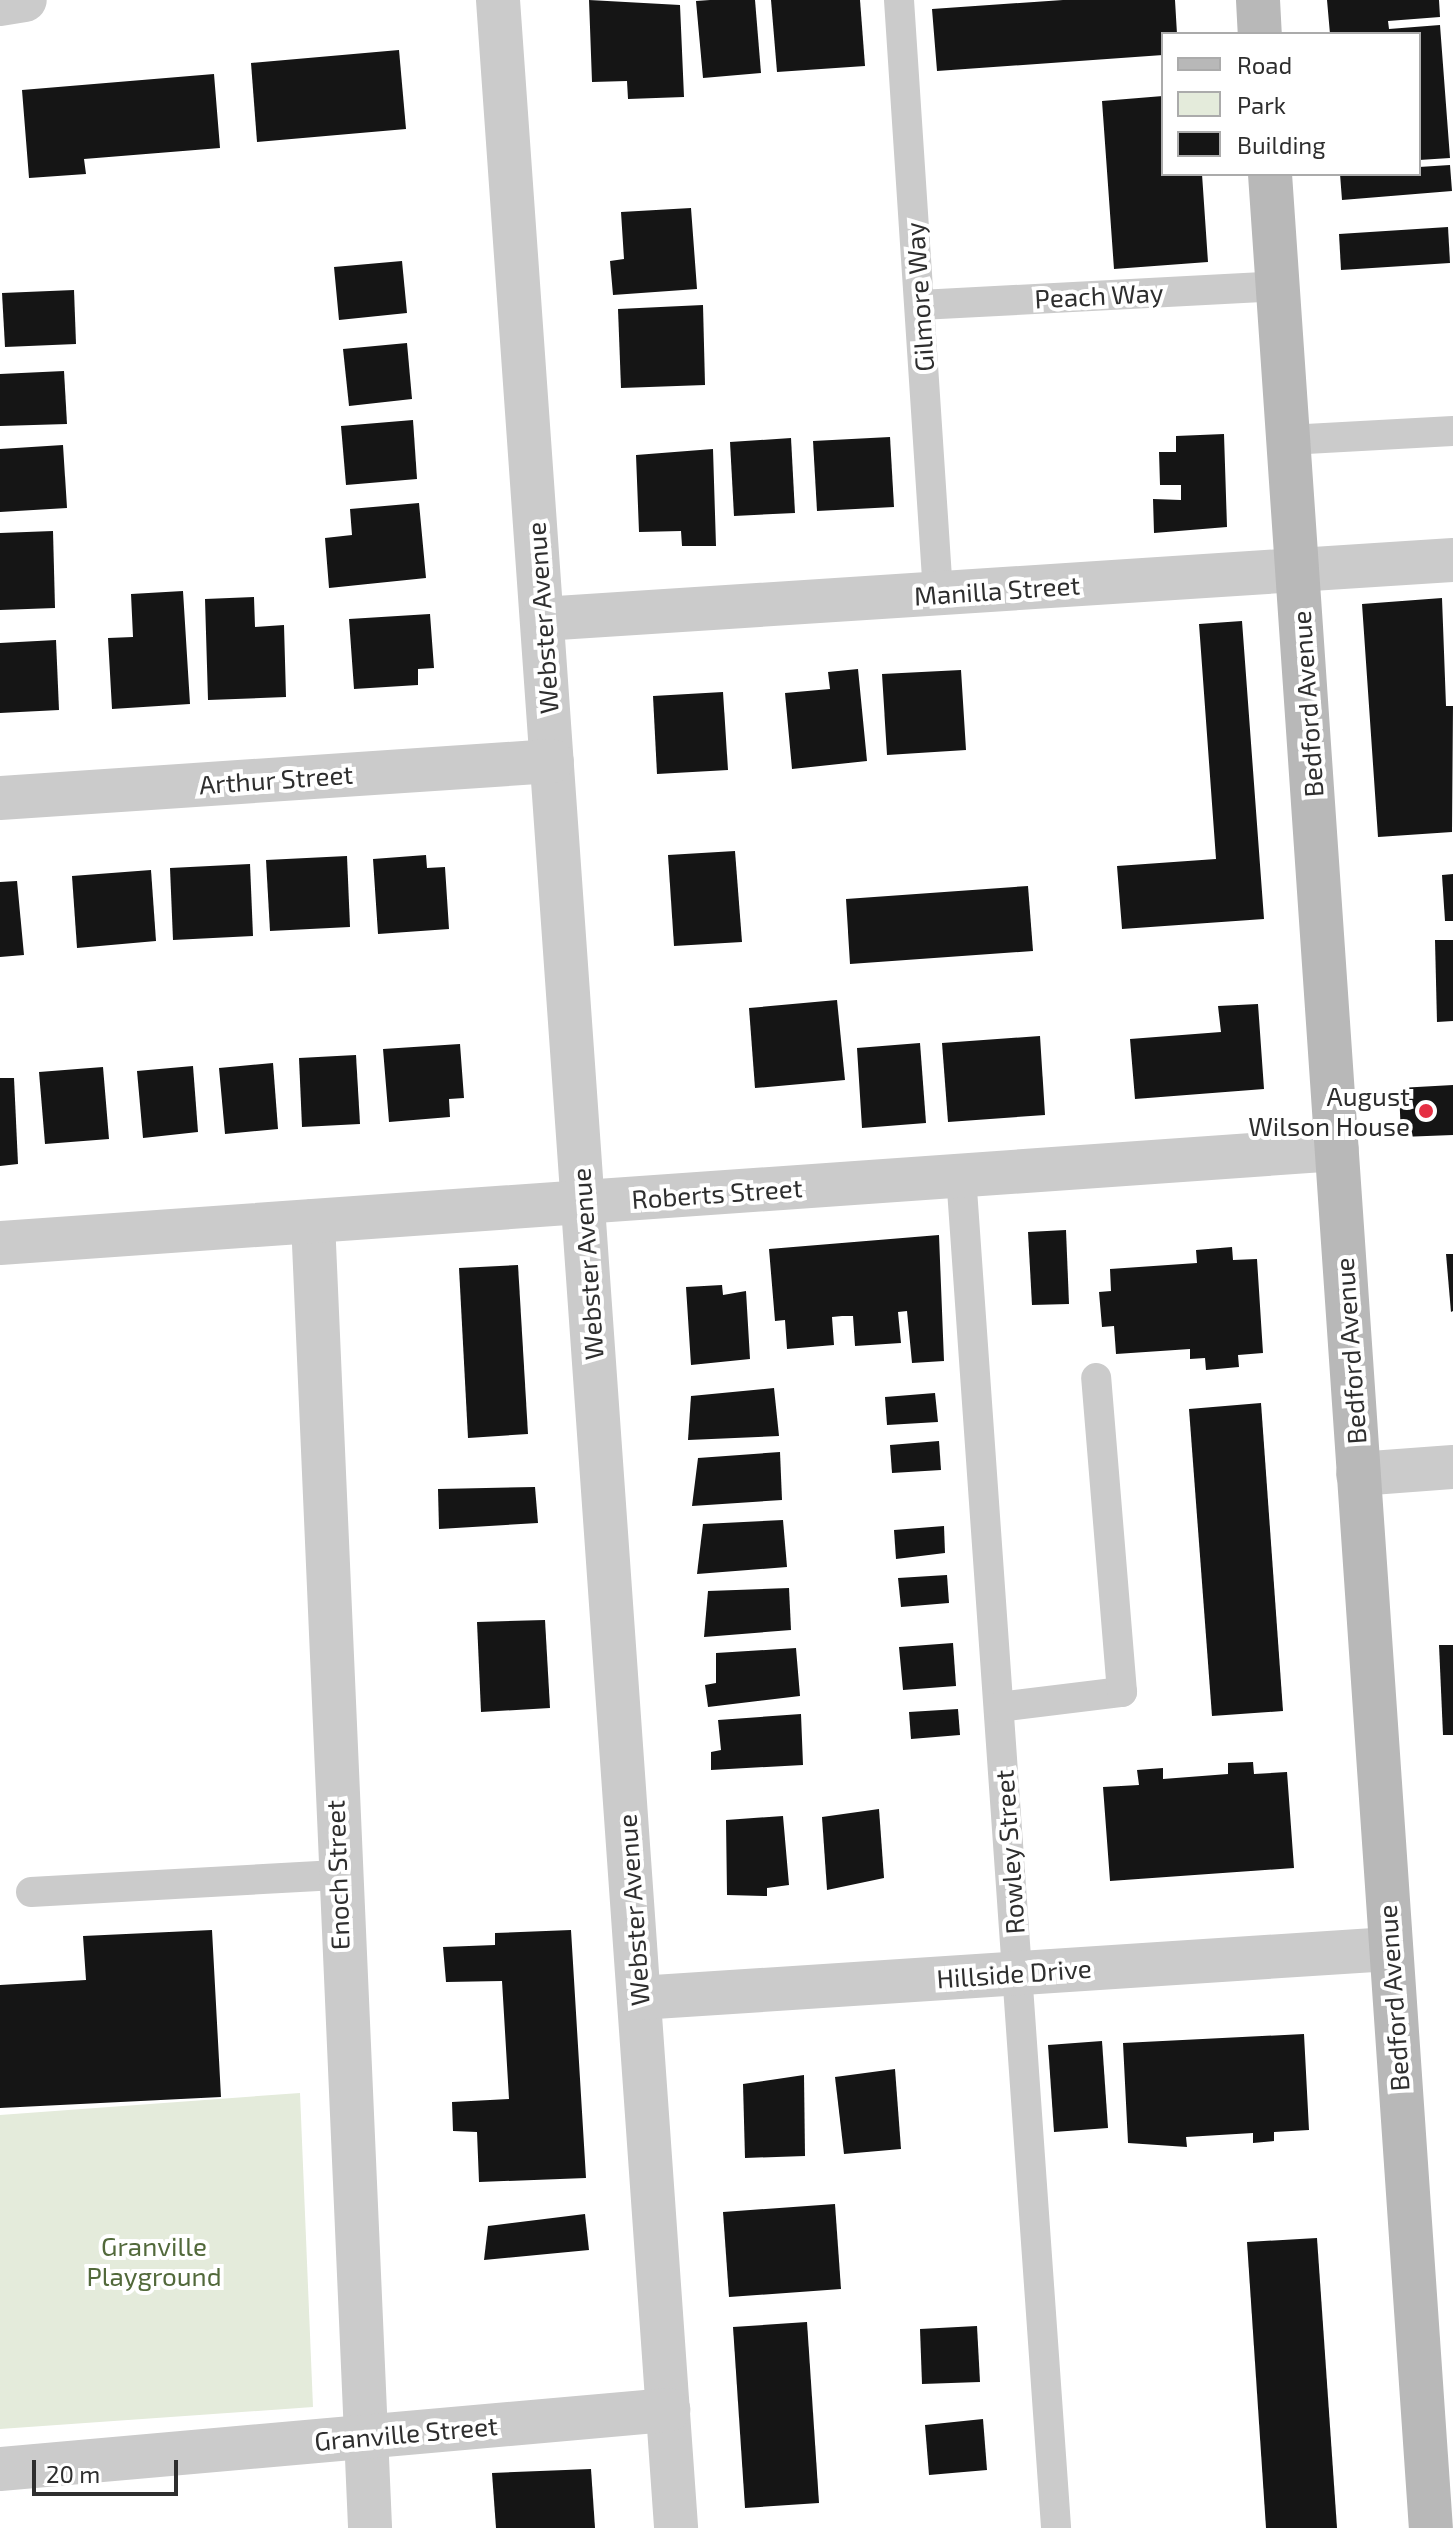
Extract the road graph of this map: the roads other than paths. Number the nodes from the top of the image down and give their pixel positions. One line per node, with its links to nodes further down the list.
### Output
1 (25, 0): 5 (street)
2 (498, 0): 15 (street, Webster Avenue)
3 (899, 0): 9 (lane, Gilmore Way)
4 (1258, 0): 6 (street)
5 (0, 4)
6 (1260, 32)
7 (1270, 176): 8 (street, Bedford Avenue)
8 (1277, 286): 9 (lane, Peach Way); 11 (street, Bedford Avenue)
9 (920, 305): 14 (lane, Gilmore Way)
10 (1453, 431): 11 (lane)
11 (1288, 440): 13 (street, Bedford Avenue)
12 (1453, 560): 13 (street, Manilla Street)
13 (1298, 572): 14 (street, Manilla Street); 18 (street, Bedford Avenue)
14 (938, 594): 15 (street, Manilla Street)
15 (542, 619): 16 (street, Webster Avenue)
16 (552, 761): 17 (street, Arthur Street); 20 (street, Webster Avenue)
17 (0, 798)
18 (1337, 1149): 19 (street, Roberts Street); 25 (street, Bedford Avenue)
19 (961, 1175): 20 (street, Roberts Street); 26 (lane, Rowley Street)
20 (582, 1202): 21 (street, Roberts Street); 31 (street, Webster Avenue)
21 (313, 1221): 22 (street, Roberts Street); 27 (street, Enoch Street)
22 (0, 1243)
23 (1096, 1378): 26 (lane)
24 (1453, 1467): 25 (street)
25 (1358, 1474): 29 (street, Bedford Avenue)
26 (999, 1707): 30 (lane, Rowley Street)
27 (337, 1875): 28 (lane); 33 (street, Enoch Street)
28 (31, 1892)
29 (1389, 1949): 30 (street, Hillside Drive); 38 (street, Bedford Avenue)
30 (1017, 1974): 31 (street, Hillside Drive); 37 (lane, Rowley Street)
31 (639, 1998): 32 (street, Webster Avenue)
32 (668, 2410): 33 (street, Granville Street); 36 (street, Webster Avenue)
33 (363, 2437): 34 (street, Granville Street); 35 (street, Enoch Street)
34 (0, 2469)
35 (370, 2528)
36 (676, 2528)
37 (1056, 2528)
38 (1431, 2528)

